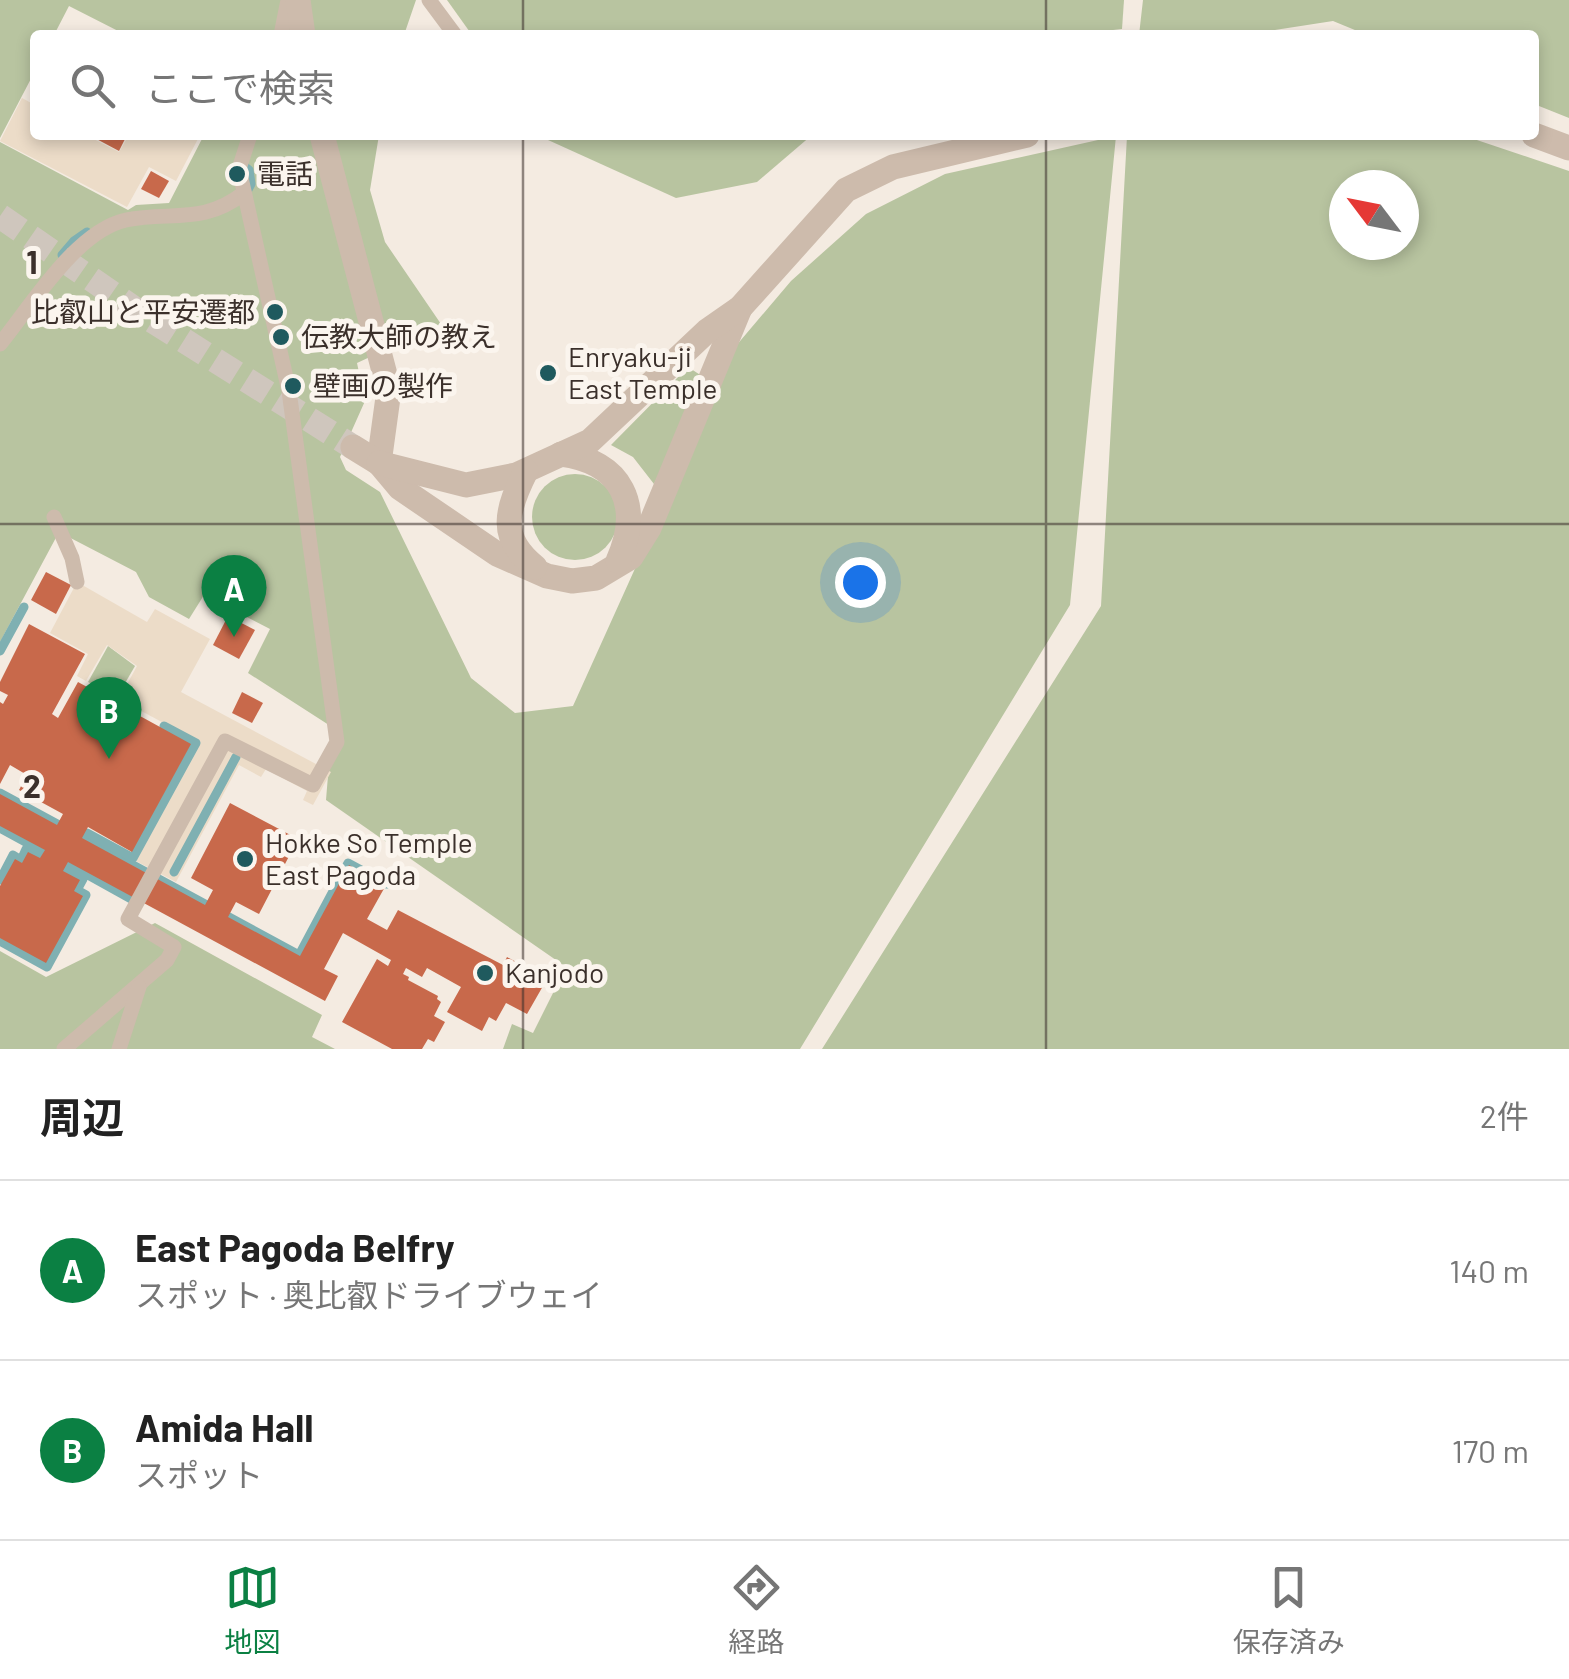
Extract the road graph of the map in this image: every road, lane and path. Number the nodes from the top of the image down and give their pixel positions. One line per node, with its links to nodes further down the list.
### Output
1 (288, 0): 4 (lane)
2 (298, 0): 5 (street)
3 (429, 0): 6 (lane)
4 (282, 30)
5 (303, 30)
6 (451, 30)
7 (1539, 137): 11 (street)
8 (248, 140): 12 (lane)
9 (323, 140): 21 (street)
10 (1006, 140): 15 (street)
11 (1569, 148)
12 (244, 192): 14 (lane); 17 (lane)
13 (120, 204): 14 (lane)
14 (111, 227): 16 (lane)
15 (740, 308): 20 (street); 24 (street)
16 (0, 344)
17 (289, 391): 18 (lane); 27 (lane)
18 (282, 407)
19 (353, 447): 21 (street)
20 (561, 454): 22 (street); 24 (street)
21 (379, 464): 22 (street); 25 (street)
22 (526, 471): 25 (street)
23 (54, 517): 26 (lane)
24 (615, 568): 25 (street)
25 (547, 576)
26 (78, 582)
27 (140, 984): 28 (lane); 29 (lane)
28 (64, 1049)
29 (119, 1049)

